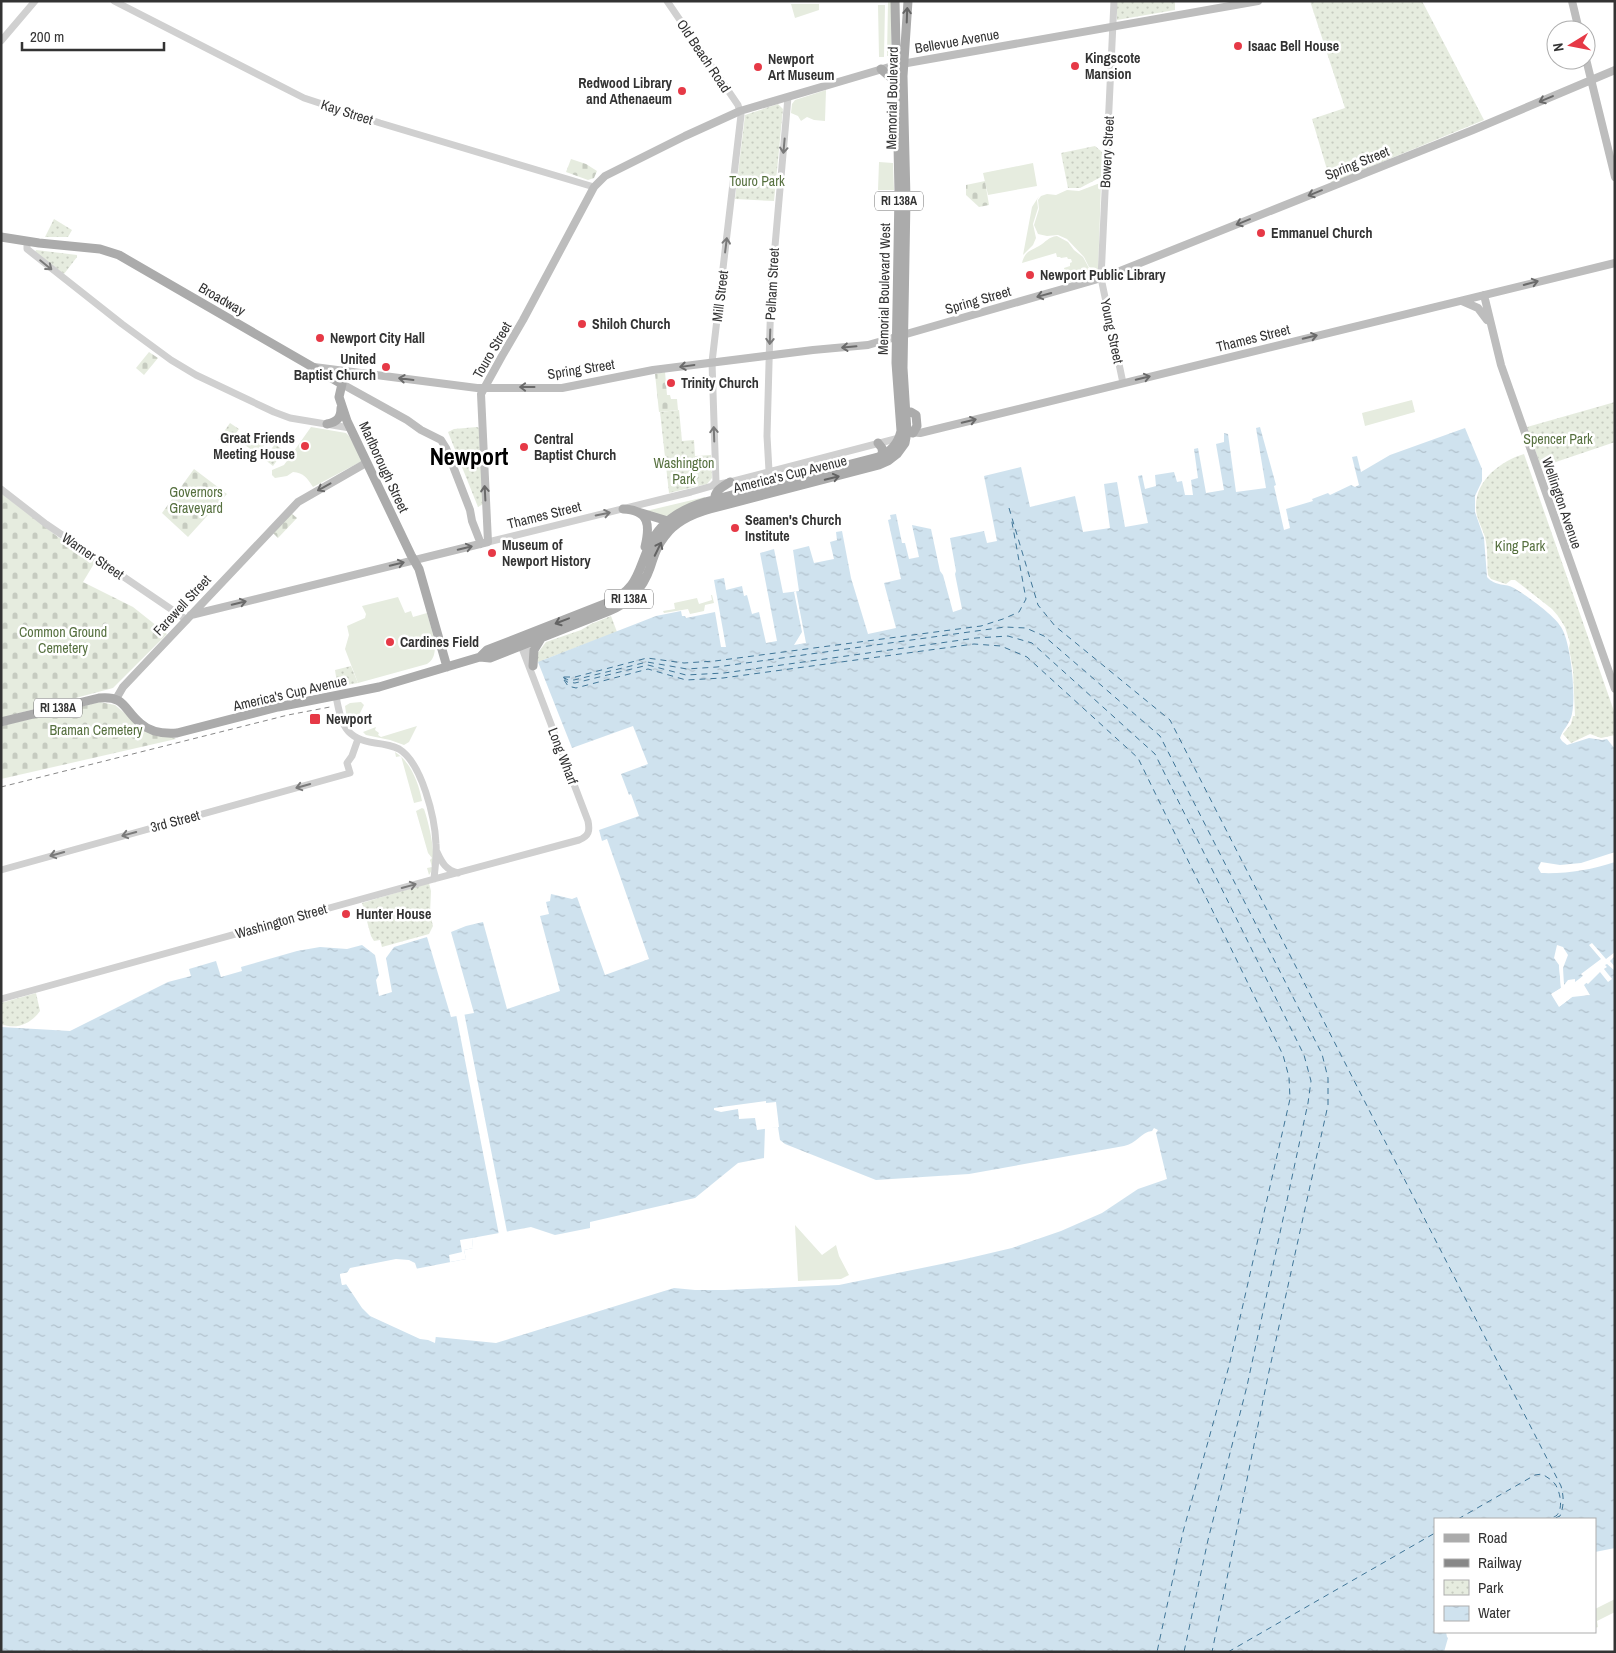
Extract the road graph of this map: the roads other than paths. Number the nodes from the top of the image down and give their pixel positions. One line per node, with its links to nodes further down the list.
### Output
1 (35, 1): 11 (street)
2 (114, 1): 21 (street, Kay Street)
3 (667, 1): 19 (street, Old Beach Road)
4 (895, 1): 12 (main road, Memorial Boulevard / RI 138A)
5 (908, 1): 12 (main road, Memorial Boulevard / RI 138A, one-way to 5)
6 (1114, 1): 10 (street, Bowery Street)
7 (1258, 1): 10 (main road, Bellevue Avenue)
8 (1572, 1): 9 (main road)
9 (1577, 20)
10 (1113, 27): 12 (main road, Bellevue Avenue); 26 (street, Bowery Street)
11 (1, 41)
12 (900, 64): 13 (main road, Bellevue Avenue); 17 (main road, Memorial Boulevard West / RI 138A); 22 (main road, Memorial Boulevard / RI 138A)
13 (881, 69): 17 (main road); 18 (main road, Bellevue Avenue)
14 (1589, 70): 16 (main road)
15 (1615, 70): 16 (main road, Spring Street)
16 (1591, 80): 20 (main road); 26 (main road, Spring Street, one-way to 26)
17 (896, 82): 30 (main road, Memorial Boulevard West / RI 138A)
18 (788, 97): 19 (main road, Bellevue Avenue); 31 (street, Pelham Street, one-way to 31)
19 (740, 111): 21 (main road, Bellevue Avenue); 32 (street, Mill Street, one-way to 19)
20 (1615, 177)
21 (594, 187): 36 (main road, Touro Street)
22 (906, 194): 30 (main road, Memorial Boulevard West / RI 138A)
23 (1, 237): 24 (main road, Broadway)
24 (27, 241): 33 (main road, Broadway); 40 (street, one-way to 40)
25 (1615, 263): 27 (main road, Thames Street, one-way to 25)
26 (1101, 278): 30 (main road, Spring Street, one-way to 30); 34 (street, Young Street)
27 (1484, 295): 28 (main road, Thames Street); 29 (main road, Wellington Avenue)
28 (1462, 301): 29 (main road); 34 (main road, Thames Street, one-way to 28)
29 (1491, 326): 68 (main road, Wellington Avenue)
30 (900, 336): 31 (main road, Spring Street, one-way to 31); 38 (main road, Memorial Boulevard West / RI 138A)
31 (769, 355): 32 (main road, Spring Street); 48 (street, Pelham Street)
32 (712, 362): 36 (main road, Spring Street, one-way to 36); 49 (street, Mill Street, one-way to 32)
33 (312, 366): 35 (main road, Broadway); 36 (main road, Spring Street, one-way to 33)
34 (1123, 383): 42 (main road, Thames Street, one-way to 34)
35 (342, 384): 37 (main road, Marlborough Street); 55 (main road, Broadway)
36 (485, 387): 54 (main road, Touro Street, one-way to 36)
37 (341, 405): 40 (main road); 41 (main road, Marlborough Street)
38 (902, 412): 39 (main road, Memorial Boulevard West / RI 138A); 42 (main road)
39 (900, 423): 42 (main road); 43 (main road, RI 138A)
40 (326, 424): 41 (street)
41 (350, 428): 46 (main road, Marlborough Street)
42 (910, 432): 47 (main road, America's Cup Avenue / RI 138A)
43 (899, 438): 44 (street, Thames Street); 45 (main road)
44 (878, 443): 45 (main road); 48 (street, Thames Street)
45 (884, 454): 47 (main road); 52 (main road, America's Cup Avenue / RI 138A)
46 (366, 463): 60 (main road, Marlborough Street); 62 (main road, Farewell Street, one-way to 62)
47 (881, 465): 52 (main road, America's Cup Avenue / RI 138A, one-way to 47)
48 (769, 471): 50 (street, Thames Street)
49 (716, 482): 50 (street, Thames Street); 53 (street, Thames Street)
50 (730, 482): 52 (main road)
51 (1, 489): 62 (street, Warner Street)
52 (716, 503): 57 (main road, America's Cup Avenue / RI 138A); 58 (main road, America's Cup Avenue / RI 138A)
53 (623, 509): 56 (main road); 59 (street, Thames Street, one-way to 53)
54 (486, 510): 55 (main road); 59 (main road, Touro Street)
55 (471, 511): 59 (main road, Broadway)
56 (636, 512): 57 (main road); 61 (main road)
57 (668, 521): 58 (main road); 61 (main road, America's Cup Avenue / RI 138A)
58 (680, 521): 63 (main road, America's Cup Avenue / RI 138A, one-way to 58)
59 (484, 543): 60 (main road, Thames Street, one-way to 59)
60 (414, 560): 62 (main road, Thames Street, one-way to 60); 66 (main road, Marlborough Street)
61 (640, 572): 64 (main road, America's Cup Avenue / RI 138A, one-way to 64)
62 (189, 618): 70 (main road, Farewell Street)
63 (542, 637): 64 (main road, America's Cup Avenue / RI 138A); 65 (main road)
64 (521, 641): 65 (street, Long Wharf); 66 (main road, America's Cup Avenue / RI 138A); 67 (street, Long Wharf)
65 (533, 666): 67 (street, Long Wharf)
66 (447, 667): 69 (main road, America's Cup Avenue / RI 138A)
67 (534, 679): 73 (street, Long Wharf)
68 (1615, 689)
69 (336, 696): 70 (main road, America's Cup Avenue / RI 138A); 72 (street)
70 (116, 700): 71 (main road, RI 138A)
71 (1, 722)
72 (358, 739): 74 (street); 75 (street, 3rd Street, one-way to 75)
73 (588, 835): 76 (street, Washington Street)
74 (437, 851): 76 (street); 77 (street)
75 (1, 870)
76 (459, 873): 77 (street, Washington Street)
77 (434, 879): 78 (street, Washington Street, one-way to 77)
78 (1, 999)

